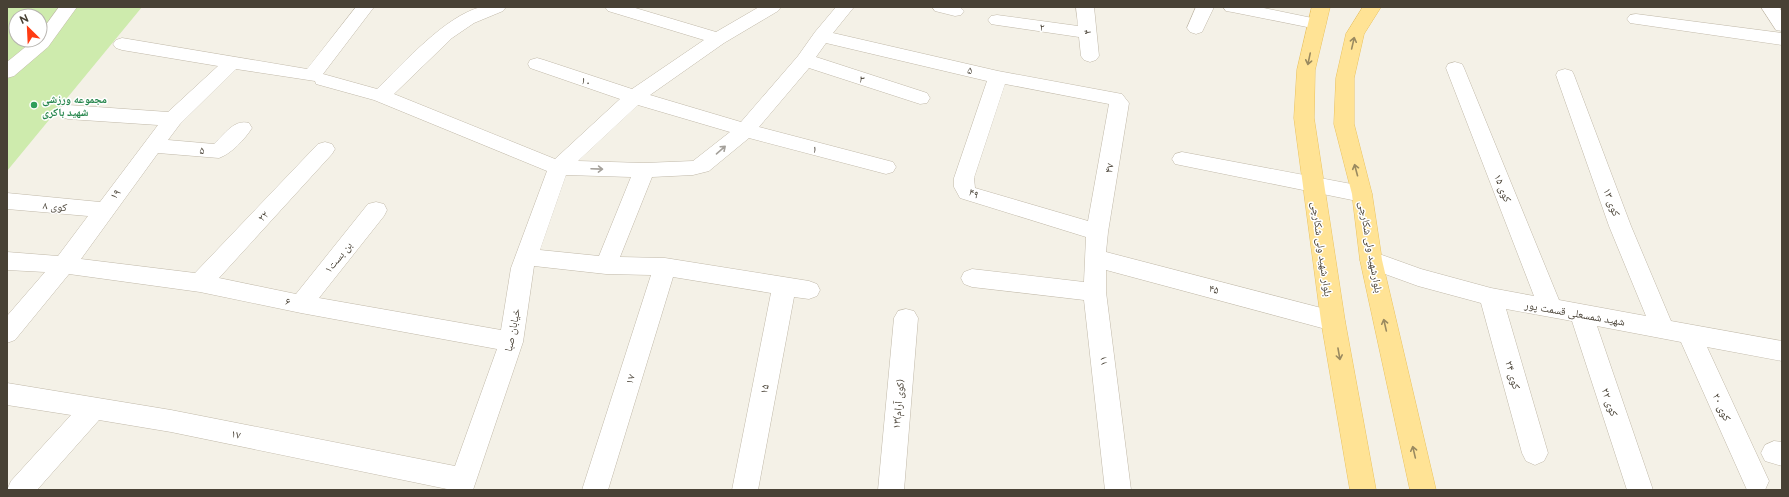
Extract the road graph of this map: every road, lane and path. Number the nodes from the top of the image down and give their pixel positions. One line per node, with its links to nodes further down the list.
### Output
1 (68, 7): 27 (street)
2 (362, 7): 24 (street)
3 (497, 7): 31 (street)
4 (614, 7): 19 (street)
5 (772, 7): 19 (street)
6 (845, 7): 18 (street)
7 (1085, 7): 17 (street, ۴)
8 (1205, 7): 16 (street)
9 (1232, 7): 12 (street)
10 (1372, 7): 46 (main road, بلوارشهید ولی شکارچی, one-way to 10)
11 (1770, 7): 15 (street)
12 (1319, 15): 45 (main road, بلوار شهید ولی شکارچی, one-way to 45)
13 (997, 20): 17 (street, ۲)
14 (1636, 20): 20 (street)
15 (1782, 26)
16 (1196, 28)
17 (1088, 33): 22 (street, ۴)
18 (821, 36): 23 (street); 29 (street, ۵)
19 (718, 39): 32 (street)
20 (1782, 39)
21 (122, 44): 24 (street)
22 (1090, 56)
23 (805, 60): 33 (street, ۳); 38 (street)
24 (232, 63): 36 (street, ۱۹)
25 (537, 64): 32 (street, ۱۰)
26 (1455, 68): 65 (street, کوی ۱۵)
27 (7, 72)
28 (1565, 75): 69 (street, کوی ۱۳)
29 (998, 77): 34 (street, ۵); 50 (street, ۴۹)
30 (323, 80): 31 (street)
31 (381, 96): 43 (street)
32 (634, 97): 38 (street, ۱۰); 43 (street)
33 (920, 98)
34 (1119, 103): 50 (street, ۴۷)
35 (68, 112): 36 (street)
36 (173, 119): 39 (street, ۱۹)
37 (242, 128): 39 (street, ۵)
38 (745, 130): 42 (street, ۱); 44 (street, one-way to 38)
39 (152, 146): 48 (street, ۱۹)
40 (325, 149): 59 (street, ۲۲)
41 (1182, 159): 45 (street)
42 (886, 167)
43 (558, 168): 44 (street, one-way to 44); 51 (street, خیابان صبا)
44 (644, 170): 56 (street)
45 (1313, 184): 46 (street); 68 (main road, بلوار شهید ولی شکارچی)
46 (1362, 194): 53 (main road, بلوارشهید ولی شکارچی)
47 (7, 201): 48 (street, کوی ۸)
48 (103, 210): 55 (street, ۱۹)
49 (376, 210): 64 (street, بن بست۱)
50 (1097, 232): 52 (street, ۱۱)
51 (526, 257): 56 (street); 72 (street, خیابان صبا)
52 (1095, 258): 62 (street, ۱۱); 68 (street, ۴۵)
53 (1371, 260): 63 (street, شهید شمسعلی قسمت پور); 85 (main road, بلوارشهید ولی شکارچی, one-way to 53)
54 (7, 261): 55 (street, ۶)
55 (64, 265): 59 (street, ۶); 70 (street, ۱۹)
56 (606, 265): 57 (street)
57 (666, 267): 60 (street); 80 (street, ۱۷)
58 (972, 278): 62 (street)
59 (200, 283): 64 (street, ۶)
60 (784, 287): 61 (street); 81 (street, ۱۵)
61 (809, 290)
62 (1095, 292): 83 (street, ۱۱)
63 (1491, 297): 65 (street, شهید شمسعلی قسمت پور); 76 (street, کوی ۲۴)
64 (301, 304): 72 (street, ۶)
65 (1551, 308): 66 (street, شهید شمسعلی قسمت پور)
66 (1581, 314): 69 (street, شهید شمسعلی قسمت پور); 86 (street, کوی ۲۲)
67 (906, 318): 82 (street, ۱۳(کوی آرام))
68 (1333, 321): 84 (main road, بلوار شهید ولی شکارچی, one-way to 84)
69 (1663, 329): 71 (street, شهید شمسعلی قسمت پور)
70 (7, 333)
71 (1689, 334): 73 (street, شهید شمسعلی قسمت پور); 77 (street, کوی ۲۰)
72 (511, 342): 78 (street, خیابان صبا)
73 (1782, 351)
74 (7, 394): 75 (street, ۱۷)
75 (94, 408): 78 (street, ۱۷); 79 (street)
76 (1535, 453)
77 (1756, 481)
78 (462, 485)
79 (20, 490)
80 (595, 490)
81 (745, 490)
82 (891, 490)
83 (1118, 490)
84 (1363, 490)
85 (1423, 490)
86 (1640, 490)

